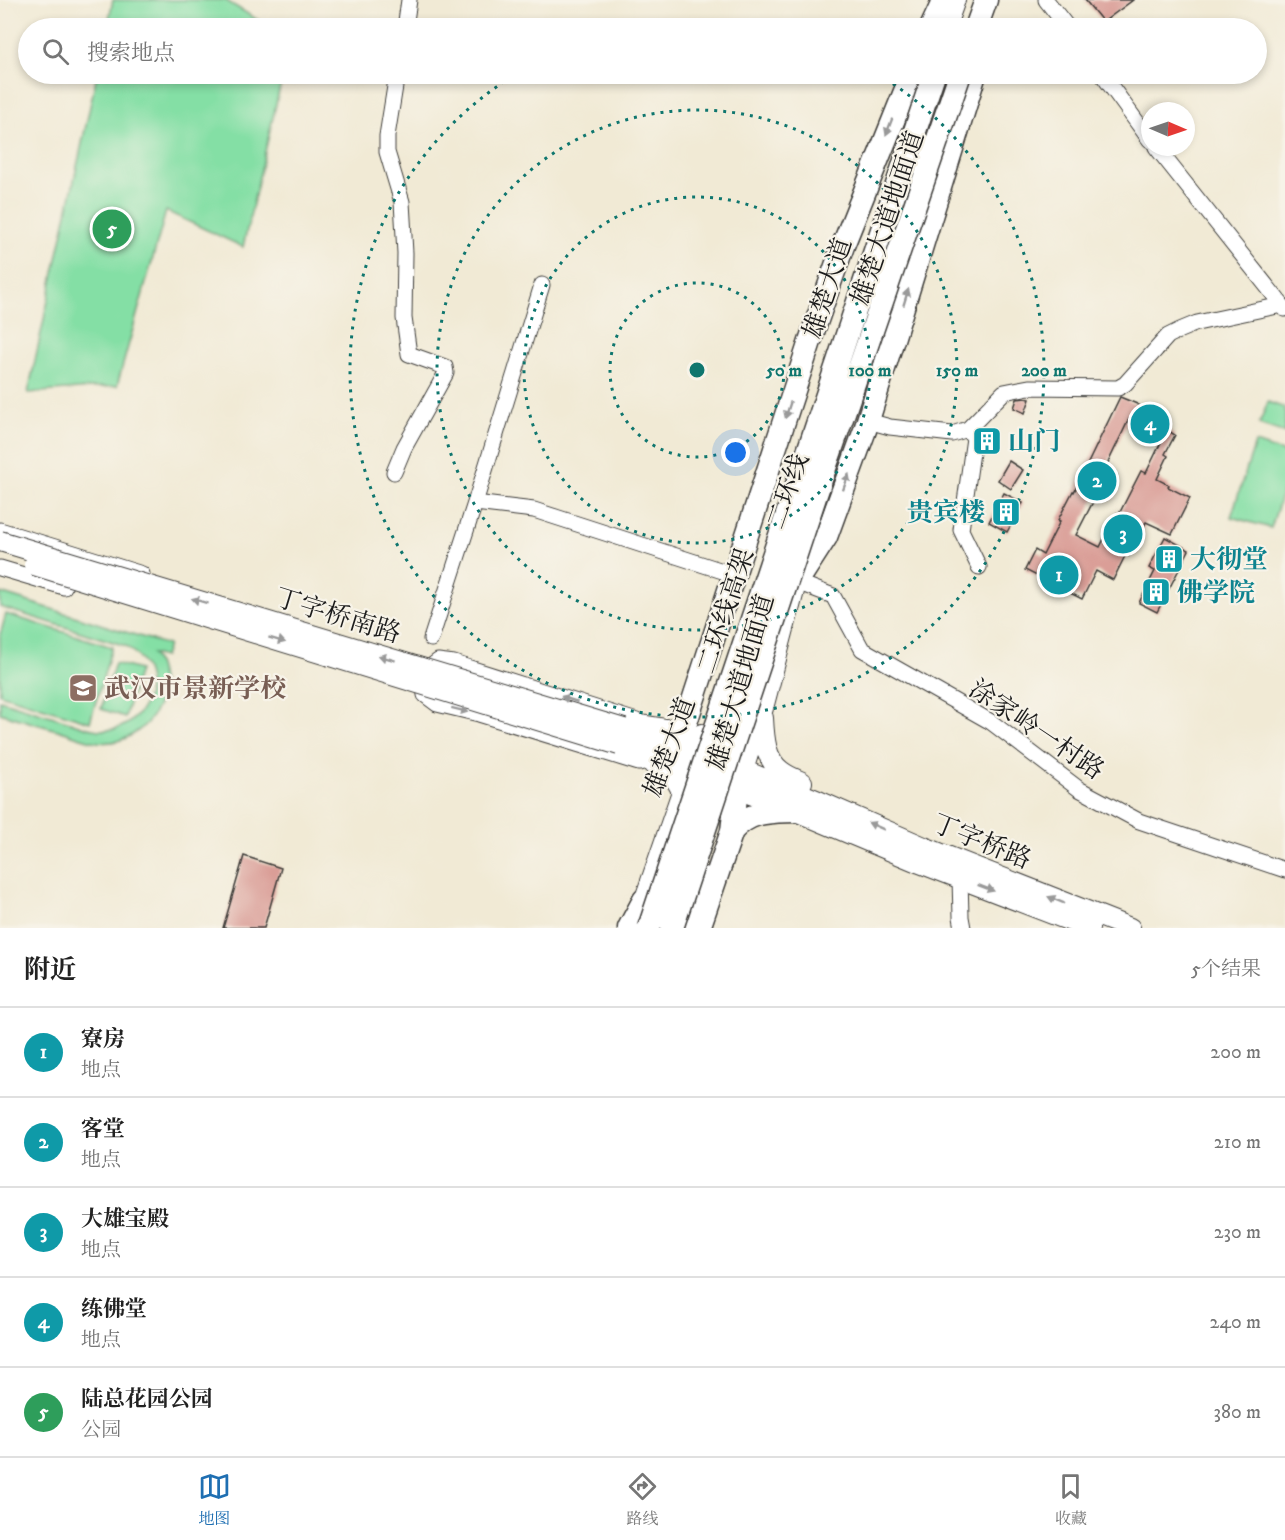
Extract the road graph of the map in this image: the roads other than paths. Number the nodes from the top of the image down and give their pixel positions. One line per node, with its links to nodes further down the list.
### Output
1 (409, 0): 8 (street)
2 (944, 0): 9 (highway)
3 (957, 0): 10 (highway)
4 (975, 0): 11 (street)
5 (988, 0): 12 (highway)
6 (998, 0): 13 (highway)
7 (1046, 0): 14 (street)
8 (406, 18)
9 (936, 18)
10 (951, 18)
11 (969, 18)
12 (982, 18)
13 (992, 18)
14 (1060, 18)
15 (395, 84): 30 (street)
16 (908, 84): 39 (highway, one-way to 39)
17 (925, 84): 46 (main road, 雄楚大道)
18 (931, 84): 58 (highway, 二环线高架, bridge)
19 (948, 84): 47 (street)
20 (959, 84): 40 (main road, 雄楚大道地面道)
21 (959, 84): 60 (highway, 二环线, bridge)
22 (972, 84): 28 (highway, one-way to 22)
23 (1109, 84): 24 (street)
24 (1141, 128)
25 (1162, 156): 27 (street)
26 (542, 285): 31 (street)
27 (1283, 307): 29 (street)
28 (868, 421): 29 (street); 40 (highway, one-way to 28)
29 (974, 435): 36 (street)
30 (394, 472)
31 (475, 503): 39 (street); 41 (street)
32 (0, 530): 34 (street)
33 (0, 541): 45 (main road, 丁字桥南路, one-way to 33, bridge)
34 (74, 552): 37 (street); 38 (street)
35 (0, 555): 45 (main road, 丁字桥南路, one-way to 45, bridge)
36 (979, 567)
37 (0, 568)
38 (142, 574)
39 (735, 575): 43 (highway)
40 (797, 582): 42 (main road, 雄楚大道地面道); 53 (street, 涂家岭一村路)
41 (431, 639)
42 (763, 708): 48 (main road, 雄楚大道地面道); 50 (main road)
43 (686, 722): 44 (street); 46 (highway)
44 (643, 723): 46 (street); 46 (street, one-way to 46)
45 (621, 737): 46 (main road, 丁字桥南路)
46 (670, 755): 47 (main road, 丁字桥南路); 49 (main road, 雄楚大道); 49 (street)
47 (716, 770): 48 (main road, 丁字桥南路); 59 (street)
48 (740, 779): 50 (main road, 丁字桥路); 51 (main road, 丁字桥路); 52 (highway); 61 (main road, 雄楚大道地面道)
49 (681, 795): 55 (main road, 雄楚大道)
50 (816, 800): 65 (main road, 丁字桥路, one-way to 50)
51 (795, 811): 52 (highway); 54 (main road, 丁字桥路)
52 (732, 831): 62 (highway)
53 (1285, 870)
54 (960, 878): 63 (street); 64 (main road, 丁字桥路, one-way to 64)
55 (644, 900): 56 (highway); 57 (main road, 雄楚大道)
56 (629, 928)
57 (635, 928)
58 (649, 928)
59 (662, 928)
60 (672, 928)
61 (686, 928)
62 (699, 928)
63 (963, 928)
64 (1089, 928)
65 (1130, 928)

